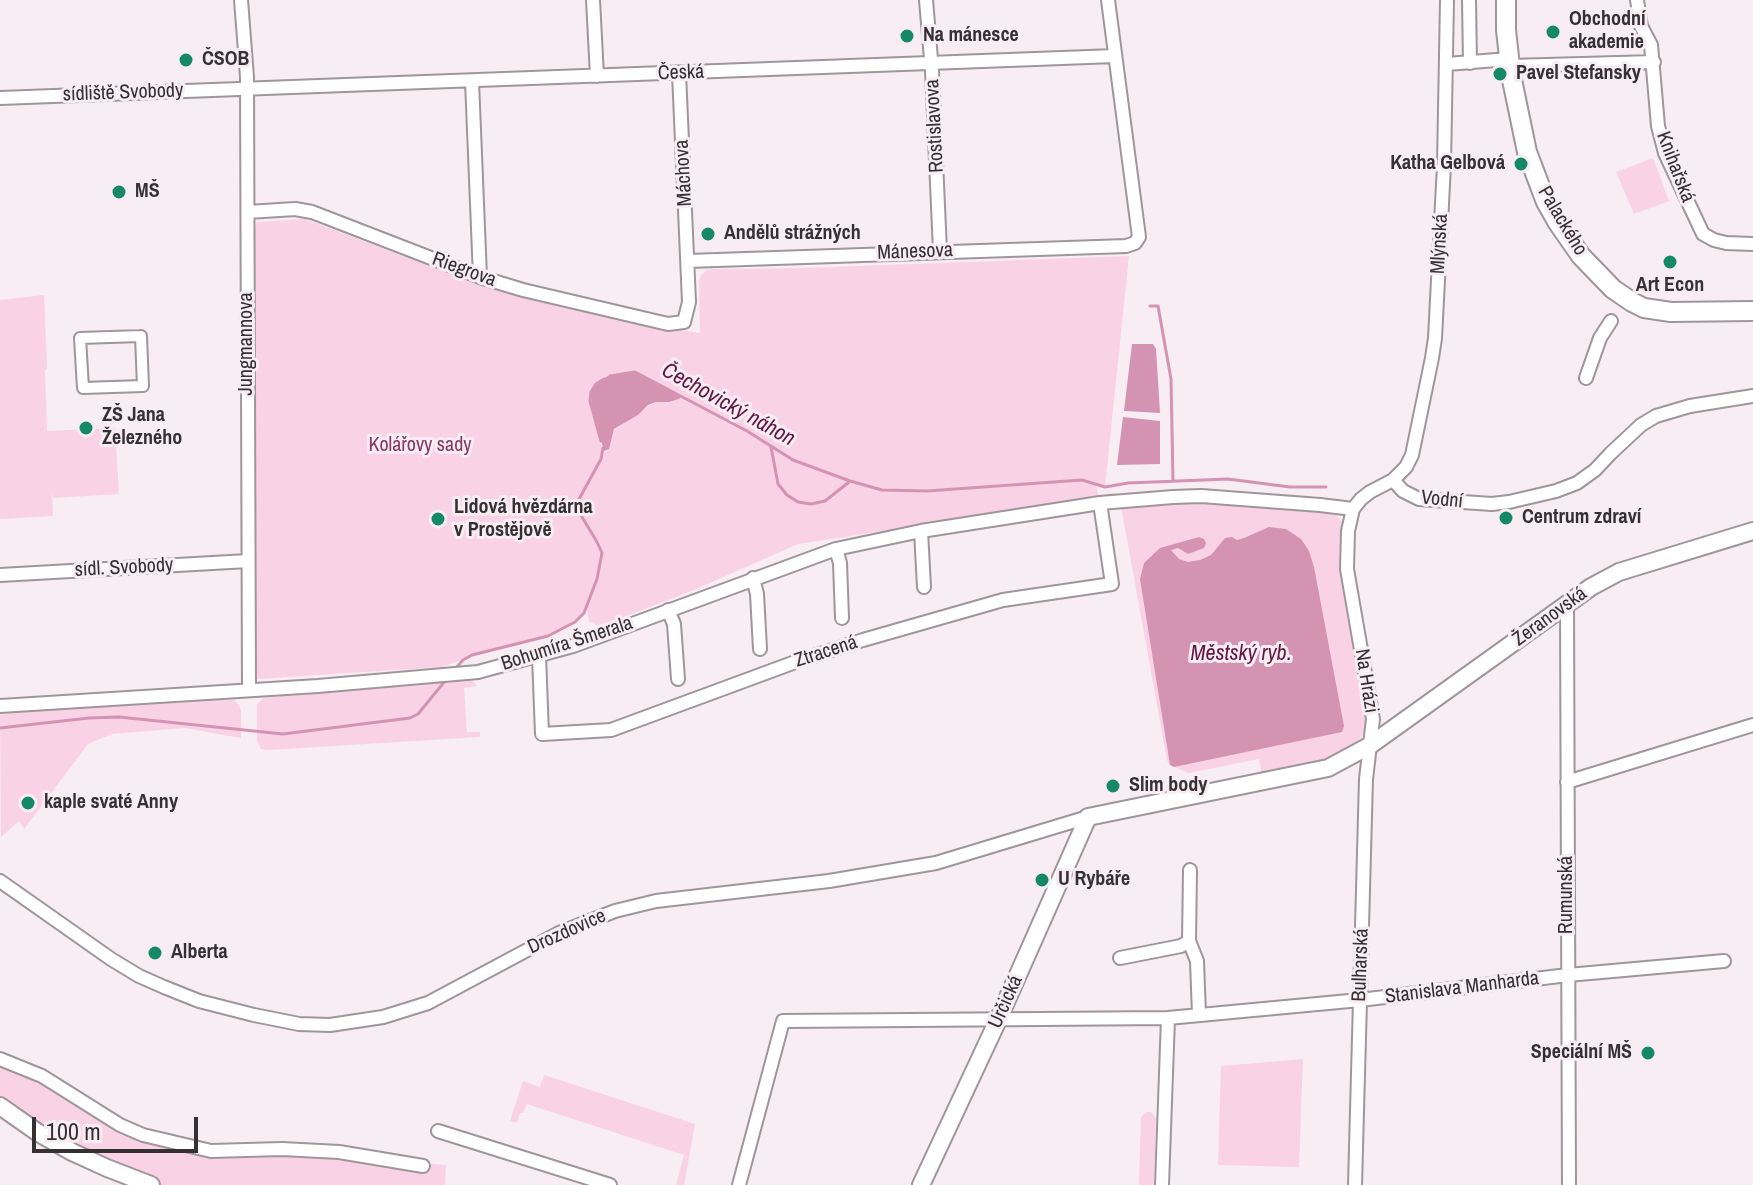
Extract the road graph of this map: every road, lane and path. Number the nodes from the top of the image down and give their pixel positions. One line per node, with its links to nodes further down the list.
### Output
1 (241, 0): 18 (street, Jungmannova)
2 (593, 0): 16 (street)
3 (926, 0): 10 (street, Rostislavova)
4 (1108, 0): 9 (street)
5 (1447, 0): 14 (street, Mlýnská)
6 (1469, 0): 12 (street)
7 (1506, 0): 13 (main road, Palackého)
8 (1637, 0): 11 (street, Knihařská)
9 (1115, 56): 10 (street, Česká); 22 (street, Mánesova)
10 (931, 62): 15 (street, Česká); 22 (street, Rostislavova)
11 (1654, 62): 13 (street); 21 (street, Knihařská)
12 (1470, 63): 13 (street); 14 (street)
13 (1510, 63): 25 (main road, Palackého)
14 (1447, 64): 31 (street, Mlýnská)
15 (679, 73): 16 (street, Česká); 23 (street, Máchova)
16 (597, 76): 17 (street, Česká)
17 (472, 81): 18 (street, Česká); 24 (street)
18 (247, 88): 19 (street, sídliště Svobody); 20 (street, Jungmannova)
19 (0, 98)
20 (248, 212): 24 (street, Riegrova); 37 (street, Jungmannova)
21 (1753, 244)
22 (940, 251): 23 (street, Mánesova)
23 (688, 261): 27 (street, Máchova)
24 (480, 277): 27 (street, Riegrova)
25 (1753, 311)
26 (1611, 321): 29 (street)
27 (684, 322)
28 (80, 338): 28 (street)
29 (1586, 378)
30 (1753, 396): 31 (street, Vodní)
31 (1393, 480): 33 (street)
32 (1100, 503): 33 (street, Bohumíra Šmerala); 34 (street, Bohumíra Šmerala); 45 (street, Ztracená)
33 (1353, 509): 50 (street, Na Hrázi)
34 (921, 531): 36 (street, Bohumíra Šmerala); 40 (street)
35 (1753, 531): 41 (street, Žeranovská)
36 (836, 549): 39 (street, Bohumíra Šmerala); 43 (street)
37 (248, 561): 38 (street, sídl. Svobody); 47 (street, Jungmannova)
38 (0, 575)
39 (753, 578): 42 (street, Bohumíra Šmerala); 44 (street)
40 (924, 587)
41 (1567, 604): 50 (street, Žeranovská); 51 (street, Rumunská)
42 (668, 610): 45 (street, Bohumíra Šmerala); 46 (street)
43 (842, 618)
44 (760, 649)
45 (539, 656): 47 (street, Bohumíra Šmerala)
46 (678, 679)
47 (249, 689): 48 (street, Bohumíra Šmerala)
48 (0, 706)
49 (1753, 725): 51 (street)
50 (1369, 746): 52 (street, Drozdovice); 59 (street, Bulharská)
51 (1567, 782): 58 (street, Rumunská)
52 (1088, 817): 54 (street, Drozdovice); 62 (street, Určická)
53 (1190, 870): 55 (street)
54 (0, 881)
55 (1189, 941): 56 (street); 60 (street)
56 (1120, 958)
57 (1724, 961): 58 (street, Stanislava Manharda)
58 (1568, 975): 59 (street, Stanislava Manharda); 73 (street, Rumunská)
59 (1360, 1000): 60 (street, Stanislava Manharda); 72 (street, Bulharská)
60 (1199, 1015): 61 (street, Stanislava Manharda)
61 (1168, 1018): 62 (street, Stanislava Manharda); 71 (street)
62 (998, 1020): 69 (street, Stanislava Manharda); 70 (street, Určická)
63 (0, 1059): 66 (street)
64 (0, 1106): 67 (street)
65 (438, 1131): 68 (street)
66 (423, 1166)
67 (144, 1184)
68 (610, 1185)
69 (739, 1185)
70 (921, 1185)
71 (1162, 1185)
72 (1355, 1185)
73 (1569, 1185)

